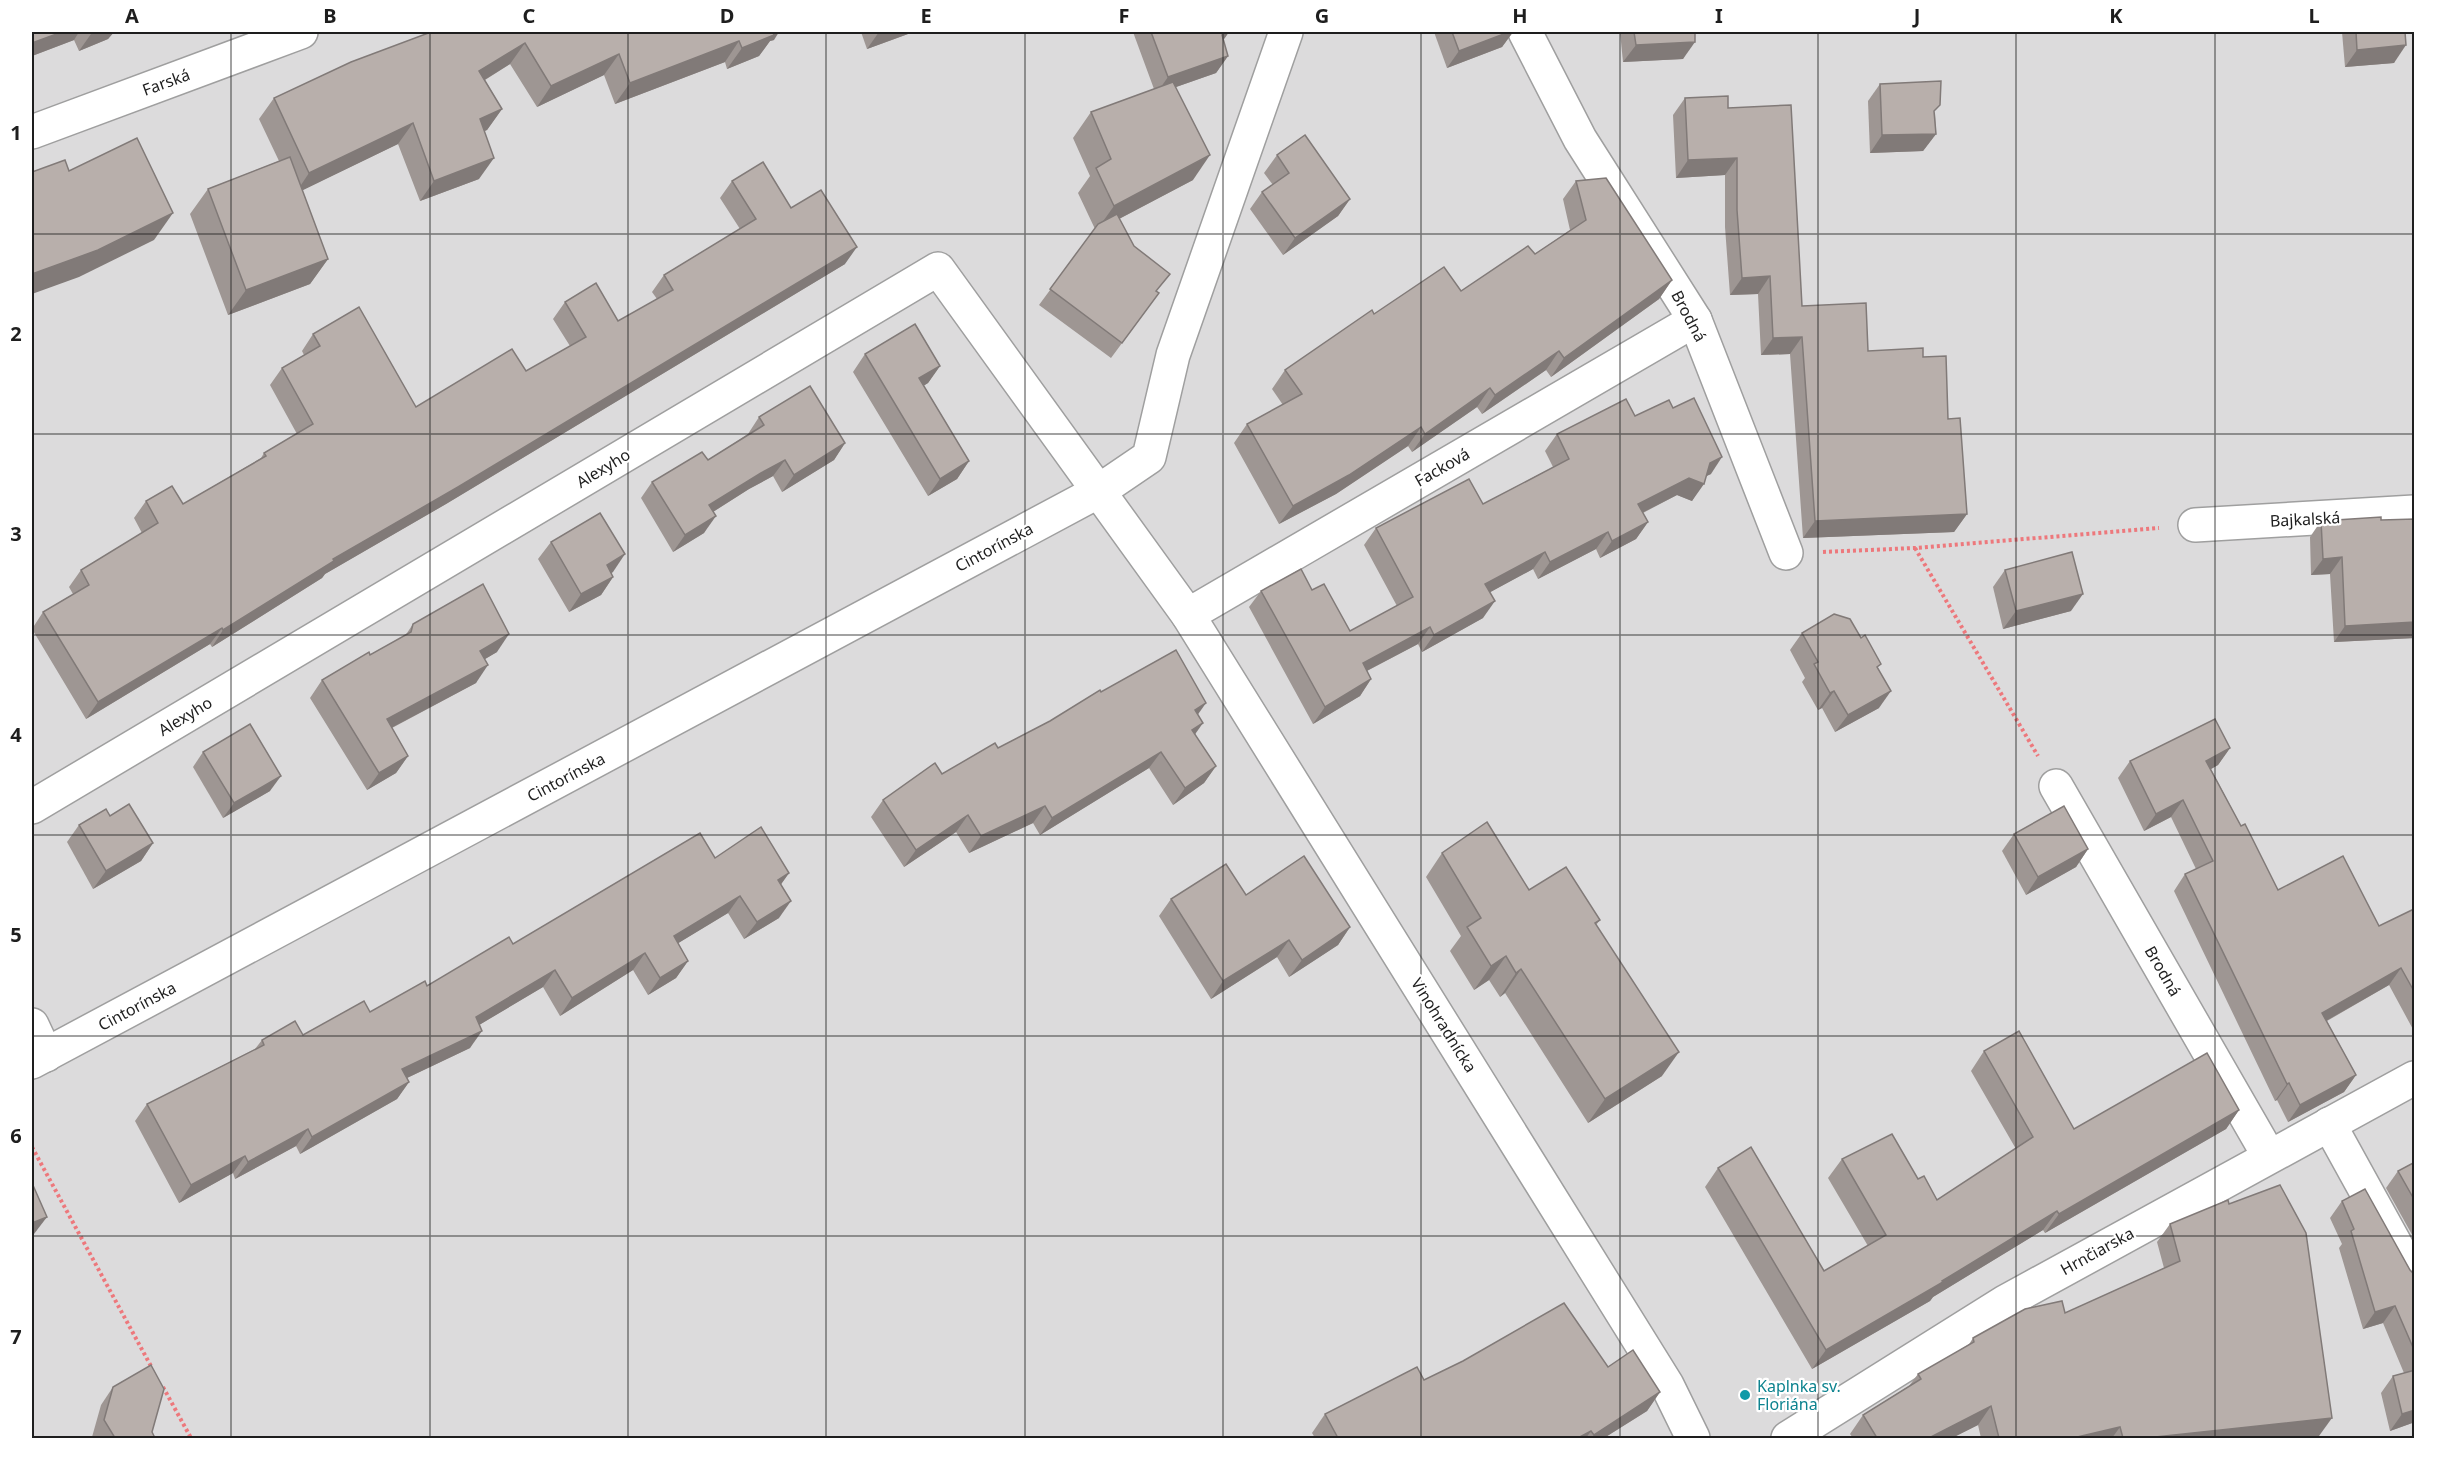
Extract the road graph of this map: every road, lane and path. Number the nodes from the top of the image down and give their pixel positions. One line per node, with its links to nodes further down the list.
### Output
1 (301, 32): 4 (street, Farská)
2 (1287, 32): 6 (street)
3 (1525, 32): 5 (street, Brodná)
4 (32, 132)
5 (1695, 320): 10 (street, Brodná); 11 (street, Facková)
6 (1099, 491): 11 (street, Vinohradnícka); 13 (street, Alexyho); 15 (street, Cintorínska)
7 (2415, 512): 8 (street, Bajkalská)
8 (2195, 525): 9 (path)
9 (1915, 548): 10 (path); 12 (path)
10 (1786, 553)
11 (1188, 615): 24 (street, Vinohradnícka)
12 (2056, 786): 19 (street, Brodná)
13 (32, 807)
14 (32, 1025): 15 (street)
15 (39, 1059)
16 (2415, 1078): 17 (street, Hrnčiarska)
17 (2329, 1124): 19 (street, Hrnčiarska); 20 (street)
18 (32, 1147): 21 (path)
19 (2269, 1156): 25 (street, Hrnčiarska)
20 (2415, 1278)
21 (156, 1376)
22 (162, 1386): 23 (path)
23 (191, 1438)
24 (1693, 1438)
25 (1788, 1438)

